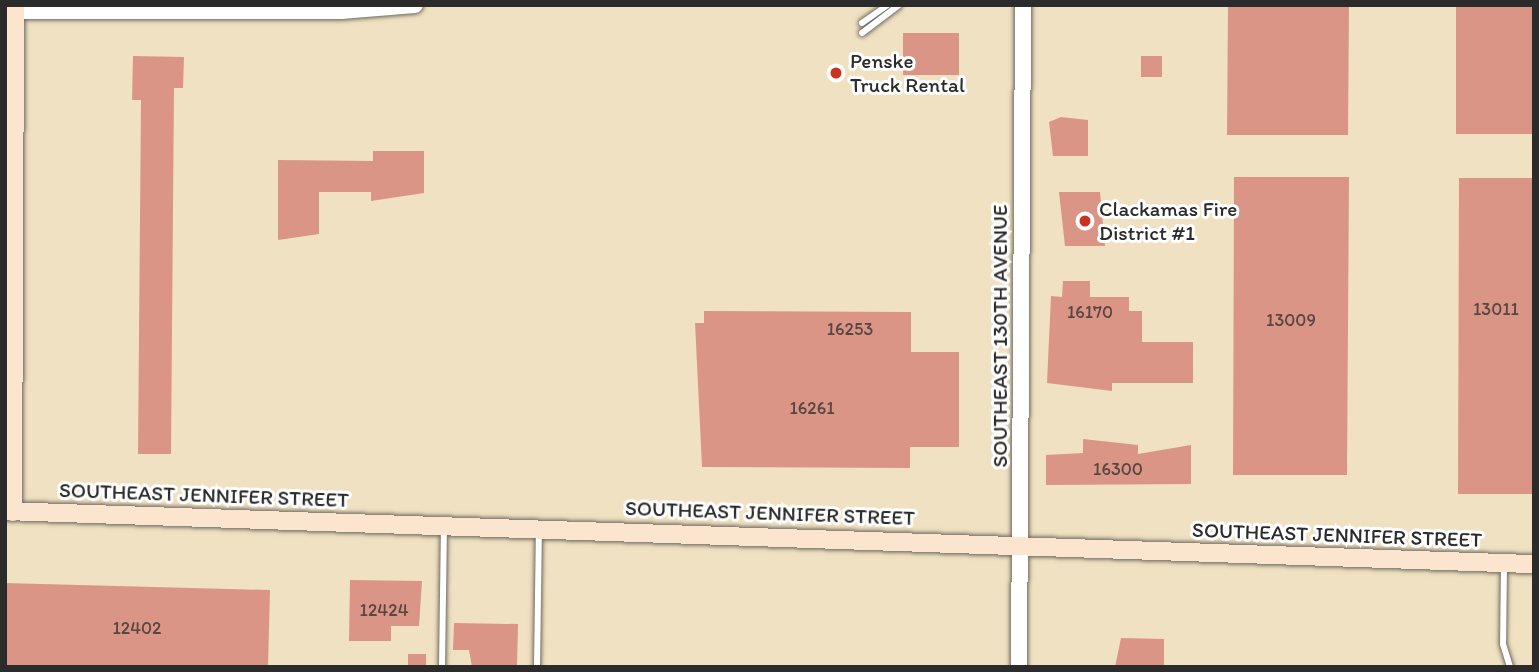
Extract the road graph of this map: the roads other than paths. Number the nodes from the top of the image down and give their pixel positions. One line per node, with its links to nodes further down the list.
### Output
1 (415, 5): 5 (street)
2 (888, 5): 6 (lane)
3 (899, 5): 7 (lane)
4 (1023, 5): 12 (street, SOUTHEAST 130TH AVENUE)
5 (15, 8): 8 (main road)
6 (862, 23)
7 (862, 33)
8 (8, 129): 9 (main road)
9 (9, 512): 10 (main road, SOUTHEAST JENNIFER STREET)
10 (444, 526): 11 (main road, SOUTHEAST JENNIFER STREET); 15 (lane)
11 (539, 529): 12 (main road, SOUTHEAST JENNIFER STREET); 16 (lane)
12 (1020, 545): 13 (main road, SOUTHEAST JENNIFER STREET); 17 (street, SOUTHEAST 130TH AVENUE)
13 (1504, 563): 14 (main road, SOUTHEAST JENNIFER STREET); 18 (lane)
14 (1534, 564)
15 (442, 667)
16 (537, 667)
17 (1019, 667)
18 (1510, 667)

